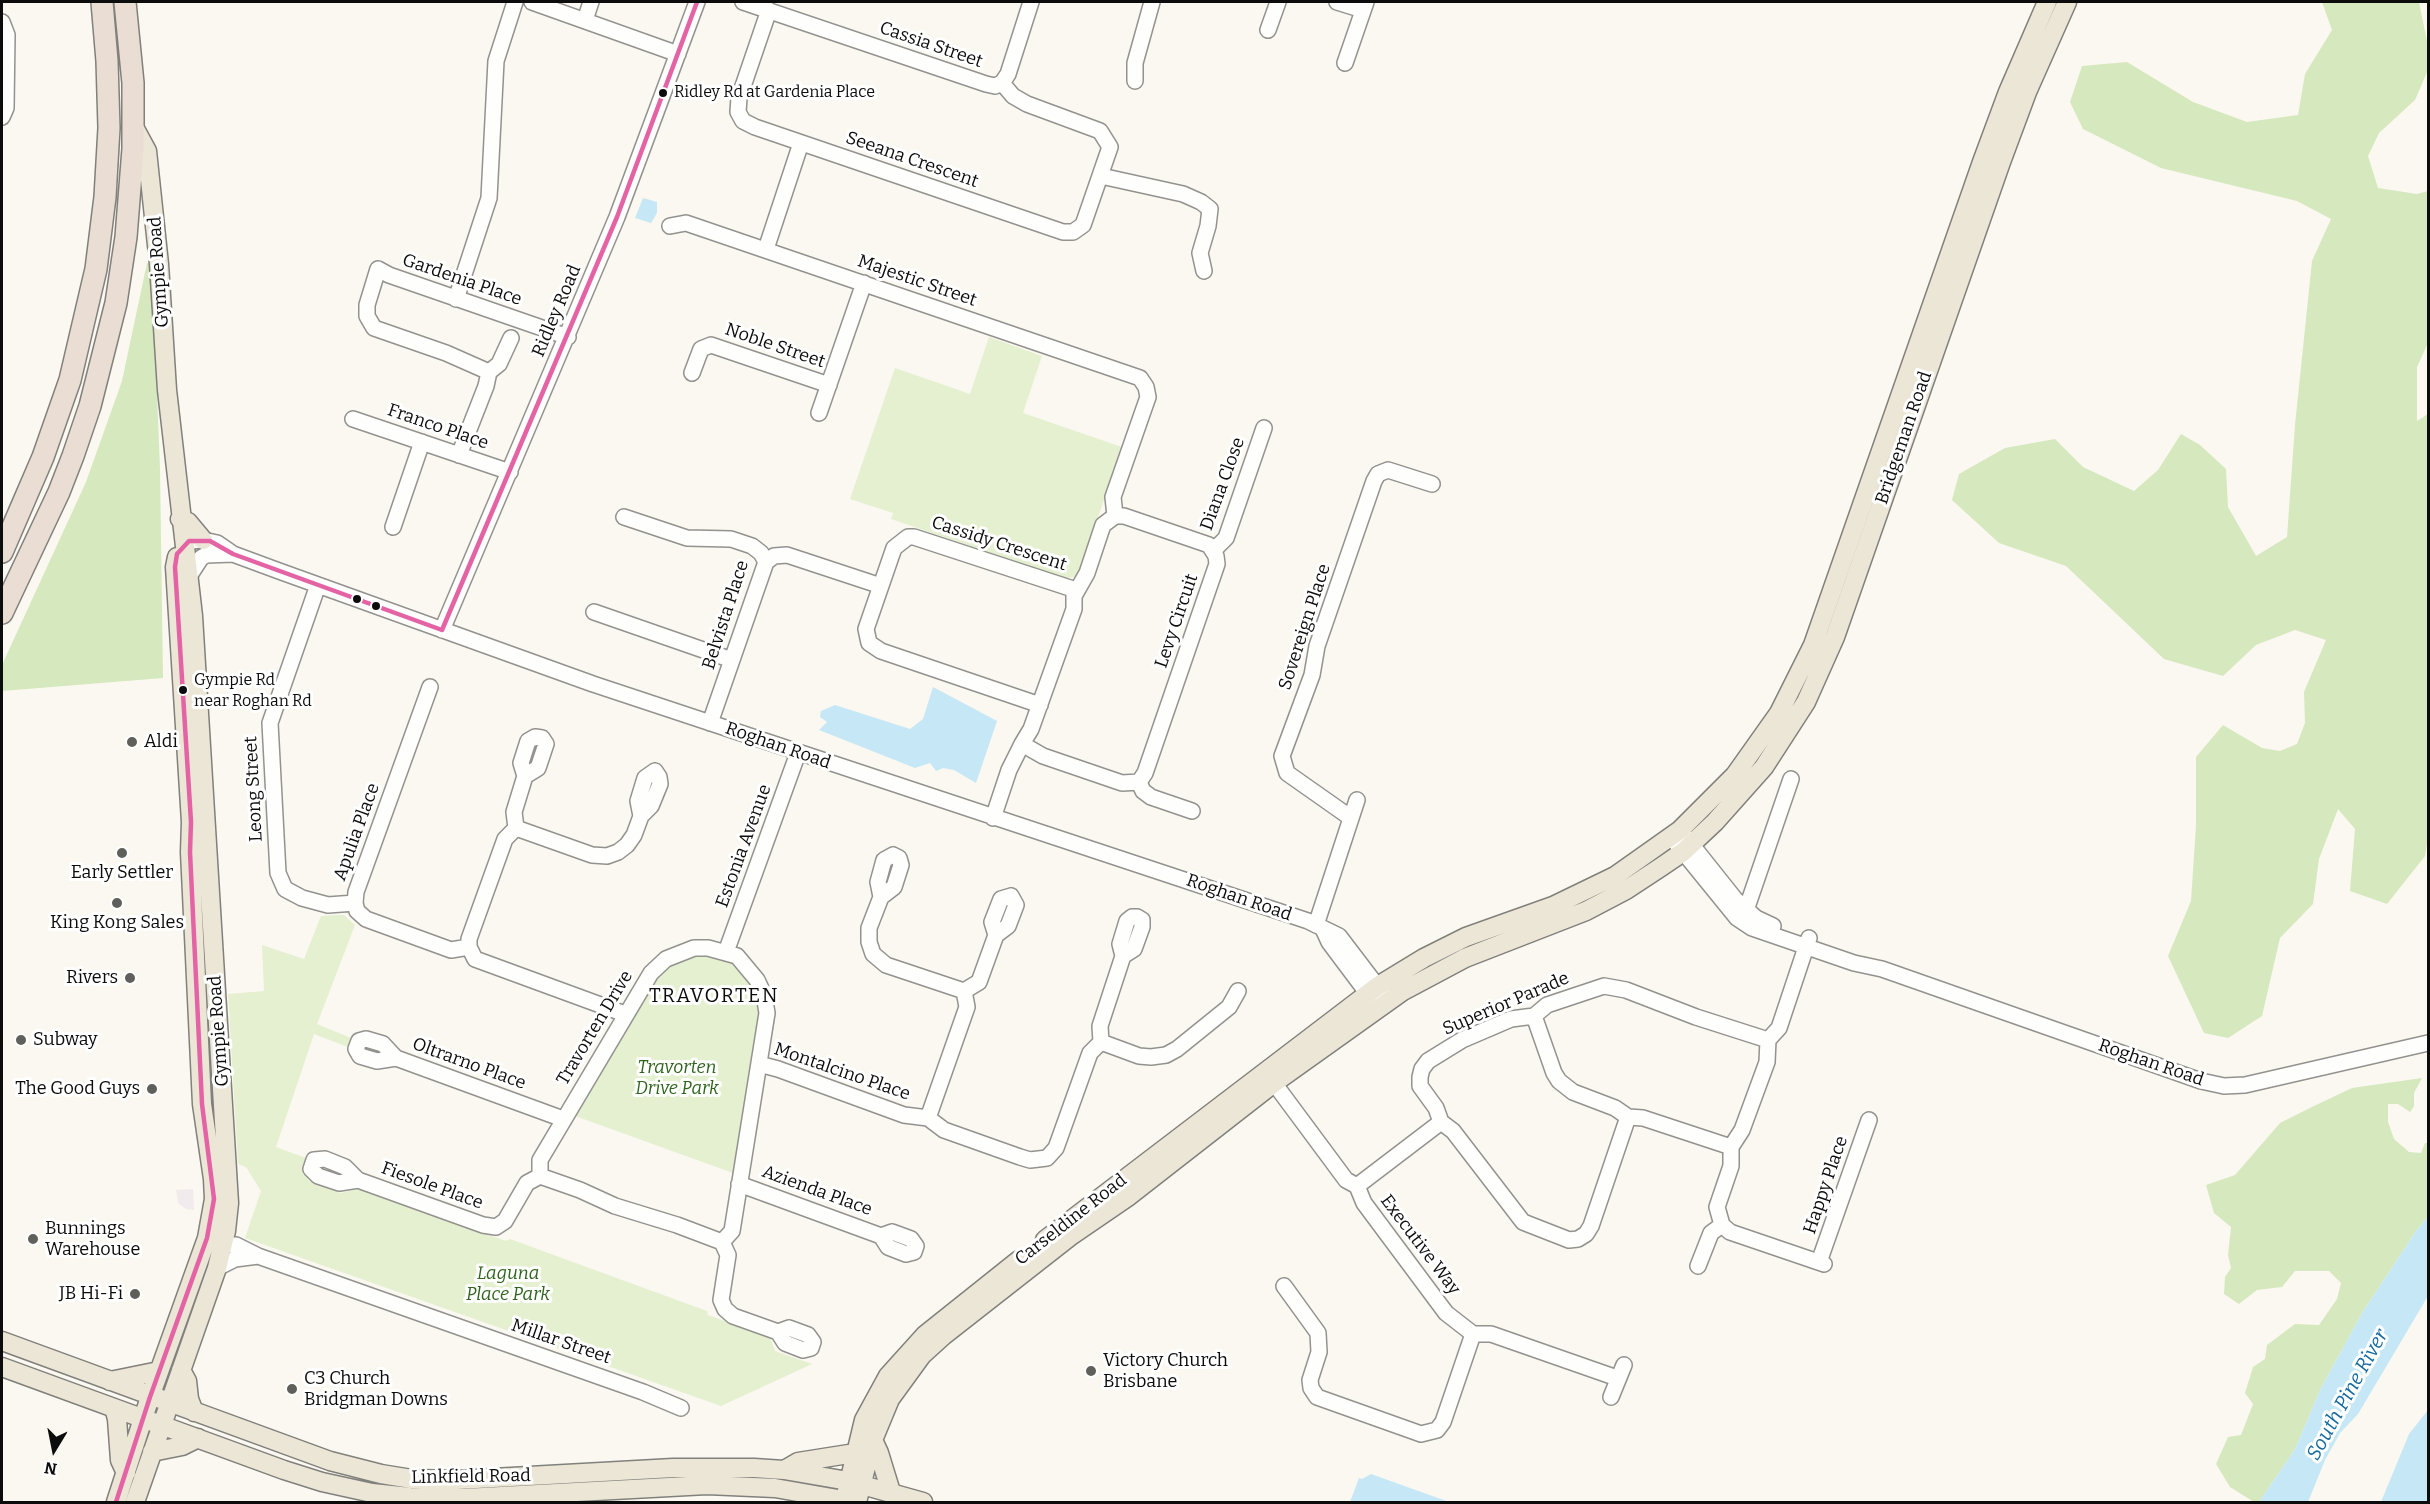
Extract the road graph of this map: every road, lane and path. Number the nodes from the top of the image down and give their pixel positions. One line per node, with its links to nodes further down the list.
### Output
1 (102, 2): 52 (highway)
2 (125, 2): 24 (highway, Gympie Road)
3 (514, 2): 32 (street)
4 (532, 2): 16 (street)
5 (591, 2): 16 (street)
6 (697, 2): 19 (street, Ridley Road)
7 (743, 2): 15 (street, Cassia Street)
8 (1031, 2): 22 (street)
9 (1152, 2): 21 (street)
10 (1278, 2): 18 (street)
11 (1337, 2): 14 (street)
12 (2048, 2): 77 (main road, Bridgeman Road)
13 (2067, 2): 77 (main road, Bridgeman Road)
14 (1365, 6): 20 (street)
15 (769, 10): 22 (street, Cassia Street); 26 (street, Seeana Crescent)
16 (585, 20): 19 (street)
17 (2, 22): 23 (street)
18 (1268, 30)
19 (678, 54): 33 (street, Ridley Road)
20 (1344, 63)
21 (1135, 81)
22 (1002, 84): 25 (street, Cassia Street)
23 (2, 117)
24 (134, 127): 47 (main road, Gympie Road); 60 (highway)
25 (1100, 131): 27 (street, Seeana Crescent)
26 (801, 143): 27 (street, Seeana Crescent); 29 (street)
27 (1101, 176): 30 (street)
28 (670, 226): 29 (street, Majestic Street)
29 (766, 249): 31 (street, Majestic Street)
30 (1204, 271)
31 (864, 283): 37 (street); 46 (street, Majestic Street)
32 (456, 299): 33 (street, Gardenia Place); 35 (street, Gardenia Place)
33 (568, 337): 43 (street, Ridley Road)
34 (511, 338): 35 (street)
35 (489, 372): 42 (street)
36 (692, 373): 37 (street, Noble Street)
37 (828, 385): 38 (street)
38 (819, 413)
39 (353, 418): 41 (street, Franco Place)
40 (1264, 428): 51 (street, Diana Close)
41 (422, 442): 42 (street, Franco Place); 48 (street)
42 (459, 455): 43 (street, Franco Place)
43 (510, 472): 61 (street, Ridley Road)
44 (1432, 484): 75 (street, Sovereign Place)
45 (624, 516): 54 (street, Belvista Place)
46 (1115, 516): 51 (street); 58 (street)
47 (180, 519): 49 (main road); 50 (main road, Gympie Road)
48 (393, 527)
49 (203, 540): 50 (street); 53 (street, Roghan Road)
50 (183, 545): 55 (main road, Gympie Road); 112 (main road, Gympie Road)
51 (1213, 551): 70 (street, Levy Circuit)
52 (2, 552)
53 (233, 554): 55 (street, Roghan Road); 56 (street, Roghan Road)
54 (766, 562): 57 (street); 62 (street, Belvista Place)
55 (188, 578): 111 (main road, Gympie Road)
56 (318, 585): 61 (street, Roghan Road); 79 (street, Leong Street)
57 (881, 586): 58 (street, Cassidy Crescent); 64 (street, Cassidy Crescent)
58 (1076, 590): 64 (street, Cassidy Crescent)
59 (594, 612): 62 (street)
60 (2, 613)
61 (442, 630): 65 (street, Roghan Road)
62 (732, 660): 65 (street, Belvista Place)
63 (430, 687): 79 (street, Apulia Place)
64 (1040, 705): 66 (street, Cassidy Crescent)
65 (710, 723): 67 (street, Roghan Road)
66 (1022, 744): 70 (street); 74 (street, Cassidy Crescent)
67 (798, 753): 74 (street, Roghan Road); 85 (street, Estonia Avenue)
68 (525, 776): 76 (street)
69 (1791, 779): 80 (street)
70 (1139, 782): 72 (street)
71 (1357, 800): 75 (street)
72 (1192, 811)
73 (641, 816): 76 (street)
74 (993, 818): 81 (street, Roghan Road)
75 (1351, 818): 81 (street)
76 (516, 828): 84 (street)
77 (1681, 841): 80 (street, Roghan Road); 89 (main road)
78 (881, 897): 87 (street)
79 (355, 903): 84 (street, Apulia Place)
80 (1744, 915): 83 (street, Roghan Road)
81 (1320, 928): 89 (street, Roghan Road)
82 (996, 935): 87 (street)
83 (1808, 943): 92 (street); 94 (street, Roghan Road)
84 (469, 947): 90 (street)
85 (726, 952): 90 (street, Travorten Drive); 96 (street, Travorten Drive)
86 (1123, 956): 93 (street)
87 (964, 991): 99 (street, Montalcino Place)
88 (1238, 992): 93 (street)
89 (1378, 997): 97 (main road, Carseldine Road); 135 (main road, Carseldine Road)
90 (625, 1014): 100 (street, Travorten Drive)
91 (1534, 1016): 92 (street, Superior Parade); 98 (street); 102 (street, Superior Parade)
92 (1768, 1040): 103 (street)
93 (1101, 1042): 99 (street)
94 (2428, 1043)
95 (396, 1058): 100 (street, Oltrarno Place)
96 (759, 1064): 99 (street, Montalcino Place); 106 (street, Travorten Drive)
97 (1275, 1083): 107 (street, Executive Way); 133 (main road, Carseldine Road)
98 (1628, 1117): 102 (street, Superior Parade); 103 (street)
99 (928, 1118)
100 (563, 1119): 104 (street, Travorten Drive)
101 (1869, 1120): 108 (street, Happy Place)
102 (1442, 1122): 107 (street)
103 (1731, 1147): 108 (street)
104 (540, 1176): 105 (street, Fiesole Place); 110 (street)
105 (358, 1180)
106 (739, 1184): 109 (street, Azienda Place); 110 (street, Travorten Drive)
107 (1357, 1186): 118 (street, Executive Way)
108 (1722, 1225): 114 (street)
109 (881, 1236)
110 (722, 1242): 117 (street)
111 (224, 1244): 112 (street, Millar Street); 113 (street, Millar Street); 115 (main road, Gympie Road)
112 (203, 1248): 122 (main road, Gympie Road)
113 (258, 1256): 115 (street); 128 (street, Millar Street)
114 (1698, 1266)
115 (217, 1268): 121 (main road, Gympie Road)
116 (1284, 1286): 118 (street)
117 (778, 1332)
118 (1473, 1334): 125 (street)
119 (2, 1341): 123 (main road, Linkfield Road)
120 (2, 1367): 127 (main road, Linkfield Road)
121 (181, 1370): 126 (main road, Gympie Road); 129 (main road)
122 (159, 1371): 123 (main road); 124 (main road, Gympie Road)
123 (110, 1381): 124 (main road, Linkfield Road)
124 (150, 1397): 126 (main road, Linkfield Road); 130 (main road, Gympie Road)
125 (1611, 1397)
126 (169, 1403): 129 (main road, Linkfield Road); 131 (main road, Gympie Road)
127 (114, 1408): 130 (main road, Linkfield Road); 137 (main road)
128 (681, 1408)
129 (194, 1412): 136 (main road, Linkfield Road)
130 (143, 1418): 131 (main road, Linkfield Road); 137 (main road, Gympie Road)
131 (161, 1425): 132 (main road, Linkfield Road); 134 (main road, Gympie Road)
132 (198, 1438): 134 (main road); 140 (main road, Linkfield Road)
133 (873, 1440): 138 (main road, Carseldine Road); 139 (main road)
134 (152, 1452): 142 (main road, Gympie Road)
135 (855, 1453): 136 (main road); 138 (main road, Carseldine Road)
136 (784, 1470): 138 (main road, Linkfield Road)
137 (126, 1473): 141 (main road, Gympie Road)
138 (855, 1483): 139 (main road, Linkfield Road); 140 (main road, Carseldine Road)
139 (891, 1492): 143 (main road, Linkfield Road)
140 (853, 1501)
141 (116, 1503)
142 (135, 1503)
143 (923, 1503)

